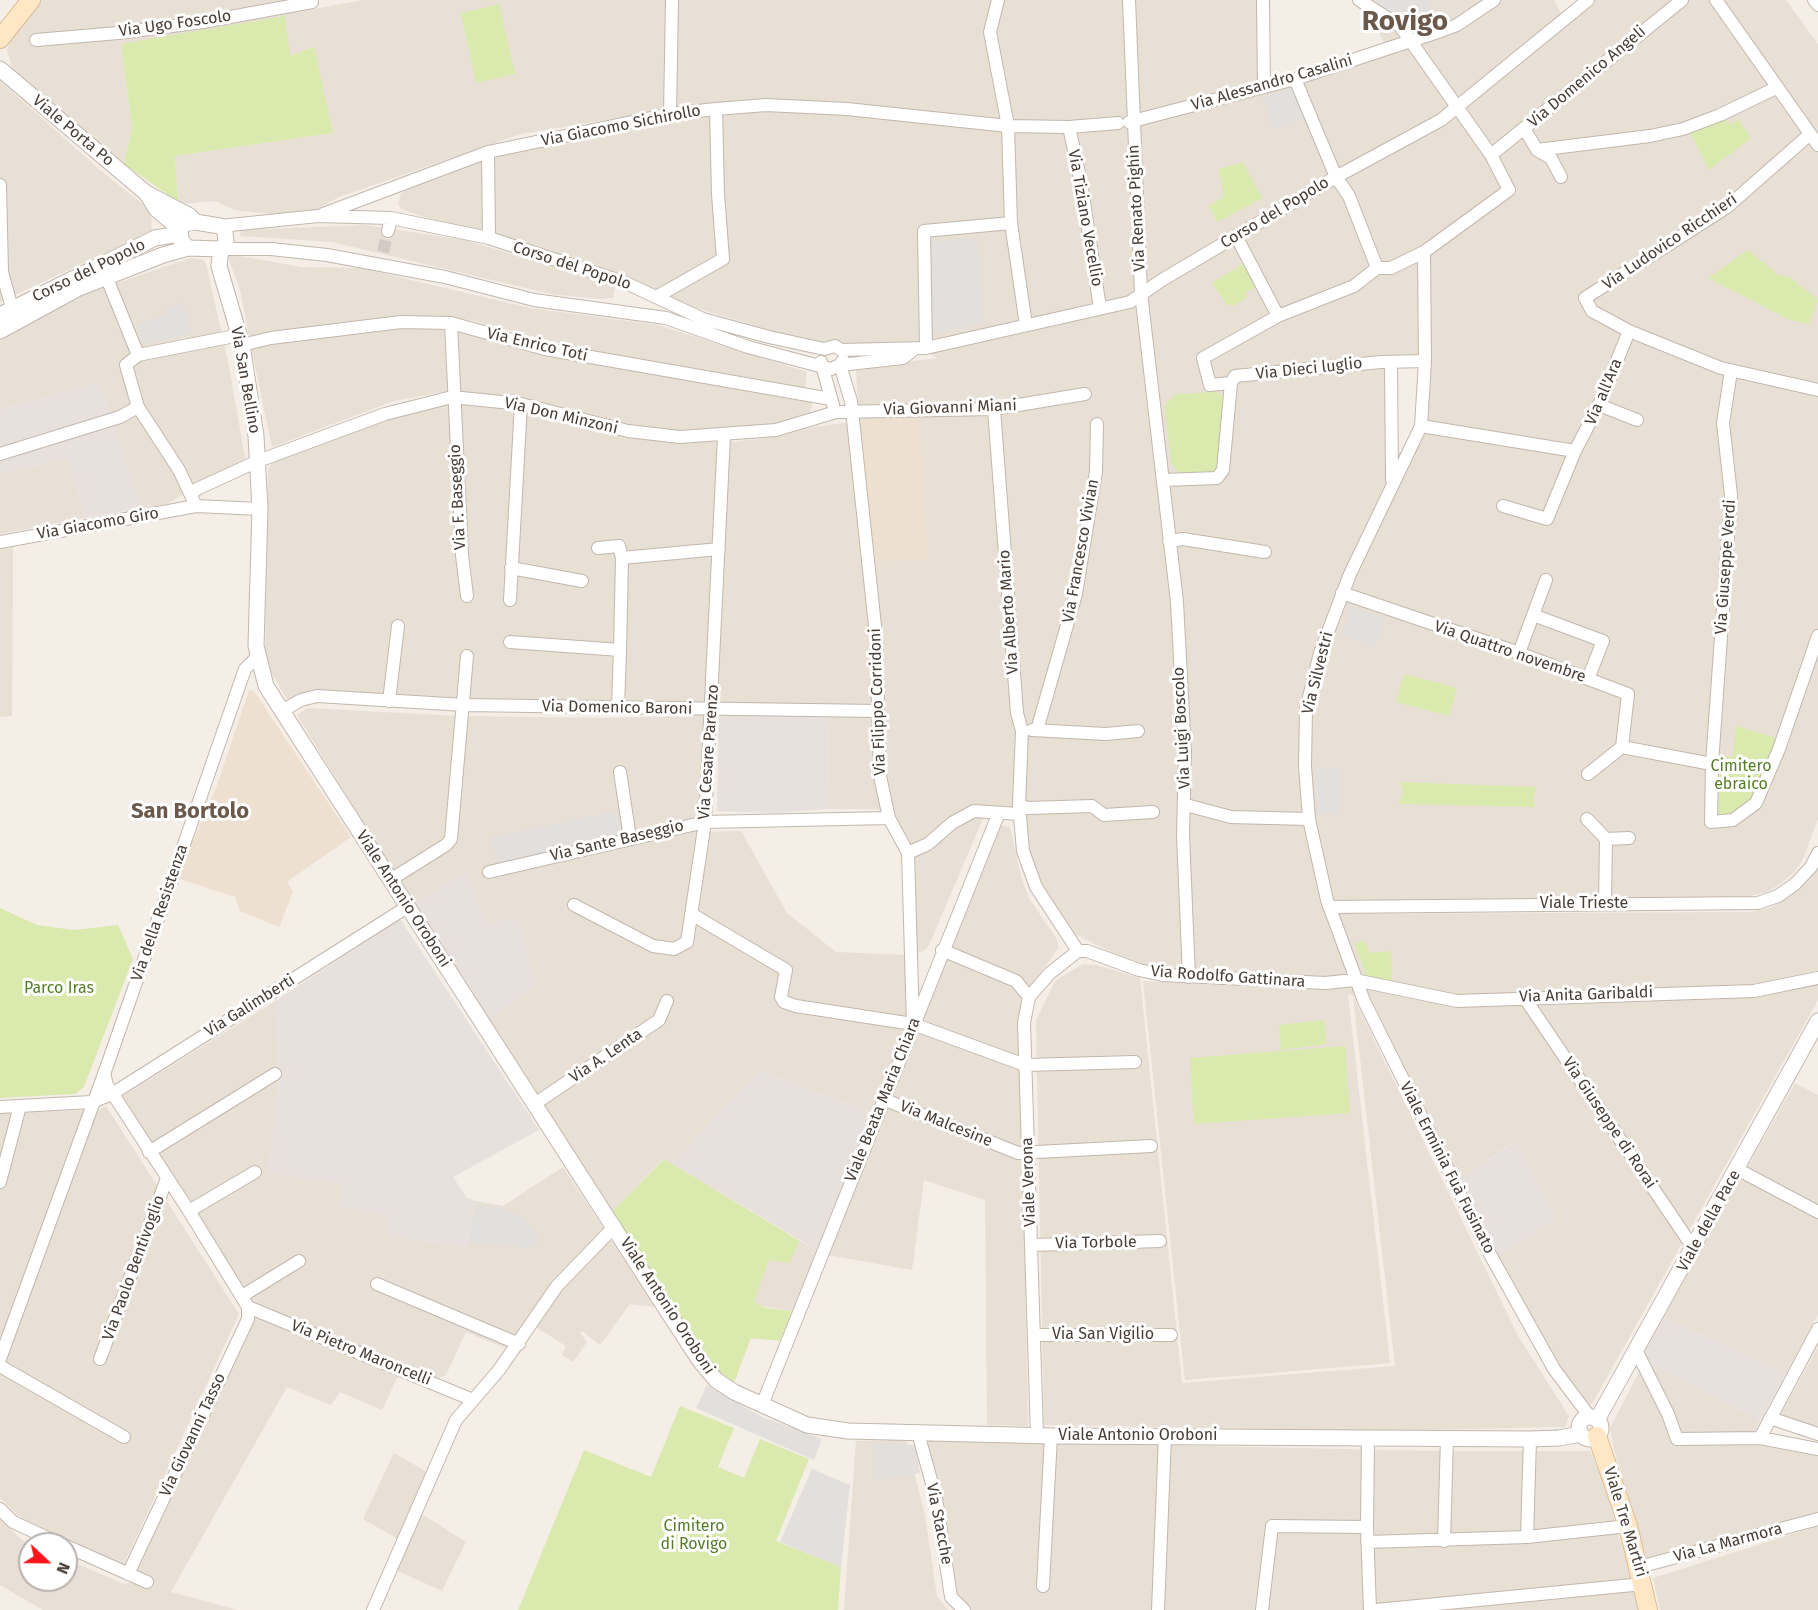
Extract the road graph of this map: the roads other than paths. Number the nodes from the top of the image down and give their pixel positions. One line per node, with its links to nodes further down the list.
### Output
1 (31, 0): 14 (main road)
2 (672, 0): 23 (street)
3 (998, 0): 25 (street)
4 (1129, 0): 24 (street, Via Renato Pighin)
5 (1263, 0): 19 (street)
6 (1494, 0): 16 (street, Via Alessandro Casalini)
7 (1588, 0): 21 (street, Corso del Popolo)
8 (1682, 0): 27 (street, Via Domenico Angeli)
9 (1716, 0): 20 (street)
10 (1814, 0): 13 (street)
11 (314, 1): 15 (street, Via Ugo Foscolo)
12 (1364, 2): 16 (street)
13 (1818, 5)
14 (0, 39)
15 (36, 40)
16 (1410, 40): 18 (street, Via Alessandro Casalini); 21 (street)
17 (0, 69): 36 (street, Viale Porta Po)
18 (1295, 79): 19 (street, Via Alessandro Casalini); 33 (street)
19 (1264, 87): 24 (street, Via Alessandro Casalini)
20 (1776, 88): 28 (street); 30 (street)
21 (1456, 108): 32 (street); 33 (street, Corso del Popolo)
22 (716, 109): 23 (street, Via Giacomo Sichirollo); 25 (street, Via Giacomo Sichirollo); 54 (street)
23 (670, 114): 31 (street, Via Giacomo Sichirollo)
24 (1127, 122): 26 (street, Via Alessandro Casalini); 53 (street, Via Renato Pighin)
25 (1008, 126): 26 (street, Via Giacomo Sichirollo); 41 (street)
26 (1069, 127): 55 (street, Via Tiziano Vecellio)
27 (1525, 130): 30 (street); 32 (street, Via Domenico Angeli)
28 (1809, 135): 29 (street); 61 (street, Via Ludovico Ricchieri)
29 (1818, 145)
30 (1537, 150): 34 (street)
31 (488, 152): 38 (street, Via Giacomo Sichirollo); 47 (street)
32 (1491, 155): 50 (street)
33 (1336, 177): 45 (street, Corso del Popolo); 51 (street)
34 (1561, 177)
35 (0, 185): 56 (street)
36 (147, 193): 37 (street, Viale Porta Po); 40 (street, Viale Porta Po)
37 (157, 210): 43 (street, Viale Porta Po); 46 (street)
38 (318, 216): 39 (street, Corso del Popolo); 42 (street, Corso del Popolo)
39 (391, 218): 44 (street); 47 (street, Corso del Popolo)
40 (195, 222): 42 (street); 43 (street, Corso del Popolo)
41 (1011, 223): 59 (street); 64 (street)
42 (220, 226): 49 (street)
43 (180, 231): 46 (street, Corso del Popolo); 48 (street, Viale Porta Po)
44 (388, 231)
45 (1236, 236): 53 (street, Corso del Popolo); 57 (street)
46 (155, 238): 52 (street, Corso del Popolo)
47 (489, 238): 54 (street, Corso del Popolo)
48 (188, 248): 49 (street, Corso del Popolo); 52 (street, Corso del Popolo)
49 (214, 249): 62 (street, Via San Bellino); 69 (street, Corso del Popolo)
50 (1424, 252): 51 (street); 67 (street)
51 (1377, 268): 57 (street)
52 (104, 271): 56 (street, Corso del Popolo); 66 (street)
53 (1141, 293): 55 (street, Corso del Popolo); 74 (street, Via Renato Pighin)
54 (656, 297): 63 (street, Corso del Popolo)
55 (1100, 308): 59 (street, Corso del Popolo)
56 (10, 315): 60 (street, Corso del Popolo)
57 (1278, 315): 72 (street)
58 (451, 323): 62 (street, Via Enrico Toti); 76 (street, Via F. Baseggio); 77 (street, Via Enrico Toti)
59 (1026, 325): 64 (street, Corso del Popolo)
60 (0, 331)
61 (1629, 331): 71 (street); 79 (street, Via all'Ara)
62 (241, 340): 66 (street, Via Enrico Toti); 90 (street, Via San Bellino)
63 (824, 349): 65 (street, Corso del Popolo); 69 (street)
64 (920, 349): 65 (street, Corso del Popolo); 70 (street, Corso del Popolo)
65 (841, 350): 70 (street)
66 (138, 355): 80 (street)
67 (1425, 361): 68 (street); 86 (street)
68 (1390, 362): 72 (street, Via Dieci luglio); 92 (street)
69 (823, 364): 70 (street, Corso del Popolo); 77 (street)
70 (840, 365): 82 (street, Via Filippo Corridoni)
71 (1731, 371): 73 (street); 127 (street, Via Giuseppe Verdi)
72 (1231, 383): 91 (street)
73 (1818, 390)
74 (1154, 393): 91 (street, Via Luigi Boscolo)
75 (1085, 394): 81 (street, Via Giovanni Miani)
76 (453, 397): 78 (street, Via Don Minzoni); 90 (street, Via Don Minzoni); 106 (street, Via F. Baseggio)
77 (831, 399): 83 (street)
78 (521, 404): 87 (street, Via Don Minzoni); 102 (street)
79 (1599, 405): 84 (street); 88 (street, Via all'Ara)
80 (138, 407): 89 (street); 93 (street)
81 (994, 409): 82 (street, Via Giovanni Miani); 125 (street, Via Alberto Mario)
82 (850, 411): 83 (street, Via Giovanni Miani); 122 (street, Via Filippo Corridoni)
83 (836, 412): 87 (street, Via Don Minzoni)
84 (1636, 420)
85 (1097, 424): 123 (street, Via Francesco Vivian)
86 (1421, 426): 88 (street); 92 (street, Via Silvestri)
87 (724, 436): 99 (street, Via Cesare Parenzo)
88 (1575, 451): 94 (street, Via all'Ara)
89 (0, 454)
90 (258, 461): 93 (street, Via Giacomo Giro); 95 (street, Viale Antonio Oroboni)
91 (1164, 480): 96 (street, Via Luigi Boscolo)
92 (1392, 482): 105 (street, Via Silvestri)
93 (194, 500): 95 (street, Via Giacomo Giro); 97 (street, Via Giacomo Giro)
94 (1503, 506)
95 (260, 509): 114 (street, Viale Antonio Oroboni)
96 (1169, 541): 100 (street); 130 (street, Via Luigi Boscolo)
97 (0, 542)
98 (598, 548): 101 (street)
99 (719, 549): 101 (street); 120 (street, Via Cesare Parenzo)
100 (1265, 552)
101 (622, 558): 112 (street)
102 (511, 568): 104 (street); 107 (street)
103 (1546, 580): 108 (street)
104 (582, 582)
105 (1342, 593): 113 (street, Via Quattro novembre); 135 (street, Via Silvestri)
106 (467, 596)
107 (510, 600)
108 (1533, 615): 113 (street); 116 (street)
109 (398, 626): 117 (street)
110 (1818, 636): 127 (street, Via Giuseppe Verdi)
111 (510, 642): 112 (street)
112 (620, 650): 119 (street)
113 (1519, 653): 116 (street, Via Quattro novembre)
114 (258, 656): 121 (street, Viale Antonio Oroboni); 162 (street, Via della Resistenza)
115 (466, 656): 118 (street)
116 (1588, 679): 126 (street, Via Quattro novembre)
117 (389, 701): 118 (street, Via Domenico Baroni); 121 (street, Via Domenico Baroni)
118 (464, 705): 119 (street, Via Domenico Baroni); 144 (street)
119 (618, 708): 120 (street, Via Domenico Baroni)
120 (712, 709): 122 (street, Via Domenico Baroni); 137 (street, Via Cesare Parenzo)
121 (282, 711): 144 (street, Viale Antonio Oroboni)
122 (878, 711): 134 (street, Via Filippo Corridoni)
123 (1037, 730): 124 (street); 125 (street)
124 (1138, 730)
125 (1022, 731): 131 (street, Via Alberto Mario)
126 (1622, 747): 127 (street); 129 (street)
127 (1712, 764)
128 (620, 772): 138 (street)
129 (1588, 774)
130 (1186, 805): 135 (street); 152 (street, Via Luigi Boscolo)
131 (1019, 809): 132 (street); 133 (street); 151 (street)
132 (1154, 812)
133 (998, 814): 141 (street); 150 (street, Viale Beata Maria Chiara)
134 (889, 818): 137 (street, Via Sante Baseggio); 141 (street, Via Filippo Corridoni)
135 (1309, 819): 148 (street, Via Silvestri)
136 (1587, 819): 140 (street)
137 (705, 822): 138 (street, Via Sante Baseggio); 149 (street, Via Cesare Parenzo)
138 (630, 838): 143 (street, Via Sante Baseggio)
139 (1629, 838): 140 (street)
140 (1606, 839): 145 (street)
141 (908, 853): 159 (street, Via Filippo Corridoni)
142 (1818, 853): 145 (street, Viale Trieste)
143 (489, 872)
144 (390, 880): 147 (street, Viale Antonio Oroboni)
145 (1605, 904): 148 (street, Viale Trieste)
146 (574, 905): 149 (street, Via Cesare Parenzo)
147 (407, 907): 164 (street, Via Galimberti); 168 (street, Viale Antonio Oroboni)
148 (1329, 907): 154 (street, Viale Erminia Fuà Fusinato)
149 (693, 915): 159 (street)
150 (942, 950): 155 (street); 159 (street, Viale Beata Maria Chiara)
151 (1078, 951): 152 (street, Via Rodolfo Gattinara); 155 (street)
152 (1190, 977): 154 (street, Via Rodolfo Gattinara)
153 (1818, 978): 156 (street, Via Anita Garibaldi)
154 (1355, 980): 156 (street, Via Anita Garibaldi); 198 (street, Viale Erminia Fuà Fusinato)
155 (1029, 997): 161 (street, Viale Verona)
156 (1524, 997): 183 (street, Via Giuseppe di Rorai)
157 (667, 1001): 168 (street, Via A. Lenta)
158 (1818, 1021): 174 (street, Viale della Pace)
159 (913, 1024): 161 (street); 166 (street, Viale Beata Maria Chiara)
160 (1135, 1062): 161 (street)
161 (1025, 1065): 173 (street, Viale Verona)
162 (106, 1068): 164 (street); 165 (street); 167 (street, Via della Resistenza)
163 (275, 1074): 172 (street)
164 (123, 1086): 165 (street, Via Galimberti)
165 (112, 1094): 167 (street, Via Galimberti); 172 (street)
166 (883, 1099): 173 (street, Via Malcesine); 196 (street, Viale Beata Maria Chiara)
167 (92, 1102): 169 (street, Via Galimberti); 192 (street, Via della Resistenza)
168 (536, 1103): 180 (street, Viale Antonio Oroboni)
169 (20, 1106): 170 (street, Via Galimberti); 177 (street)
170 (0, 1107)
171 (1151, 1146): 173 (street, Via Malcesine)
172 (149, 1152): 176 (street)
173 (1028, 1152): 182 (street, Viale Verona)
174 (1737, 1169): 179 (street); 183 (street, Viale della Pace)
175 (255, 1172): 178 (street)
176 (167, 1178): 178 (street); 193 (street, Via Paolo Bentivoglio)
177 (0, 1182)
178 (189, 1211): 186 (street)
179 (1818, 1212)
180 (615, 1226): 190 (street); 196 (street, Viale Antonio Oroboni)
181 (1160, 1241): 182 (street, Via Torbole)
182 (1032, 1245): 188 (street, Viale Verona)
183 (1694, 1249): 191 (street, Viale della Pace)
184 (299, 1262): 186 (street)
185 (377, 1284): 190 (street)
186 (245, 1301): 195 (street, Via Pietro Maroncelli); 218 (street, Via Giovanni Tasso)
187 (1818, 1329): 197 (street)
188 (1035, 1335): 189 (street, Via San Vigilio); 201 (street, Viale Verona)
189 (1171, 1335)
190 (519, 1344): 195 (street)
191 (1637, 1352): 198 (street, Viale della Pace); 206 (street)
192 (0, 1359)
193 (100, 1359)
194 (0, 1366): 203 (street)
195 (474, 1400): 222 (street)
196 (762, 1405): 199 (street, Viale Antonio Oroboni)
197 (1770, 1418): 200 (street); 206 (street)
198 (1591, 1427): 207 (street, Viale Antonio Oroboni); 211 (main road, Viale Tre Martiri)
199 (918, 1433): 201 (street, Viale Antonio Oroboni); 223 (street, Via Stacche)
200 (1818, 1434)
201 (1044, 1436): 202 (street, Viale Antonio Oroboni); 221 (street, Viale Verona)
202 (1164, 1436): 204 (street, Viale Antonio Oroboni); 224 (street)
203 (124, 1437)
204 (1368, 1438): 205 (street, Viale Antonio Oroboni); 212 (street)
205 (1447, 1438): 207 (street, Viale Antonio Oroboni); 215 (street)
206 (1760, 1438): 208 (street)
207 (1530, 1439): 214 (street)
208 (1818, 1449)
209 (0, 1509): 213 (street)
210 (1818, 1519): 219 (street, Via La Marmora)
211 (1628, 1526): 214 (street); 219 (main road, Viale Tre Martiri)
212 (1367, 1527): 216 (street); 225 (street)
213 (35, 1532)
214 (1527, 1537): 215 (street)
215 (1444, 1541): 216 (street)
216 (1367, 1542): 226 (street)
217 (78, 1551): 218 (street)
218 (128, 1574): 220 (street)
219 (1641, 1576): 227 (street, Via La Marmora); 228 (main road, Viale Tre Martiri)
220 (147, 1582)
221 (1043, 1586)
222 (374, 1610)
223 (964, 1610)
224 (1158, 1610)
225 (1262, 1610)
226 (1370, 1610)
227 (1376, 1610)
228 (1648, 1610)

